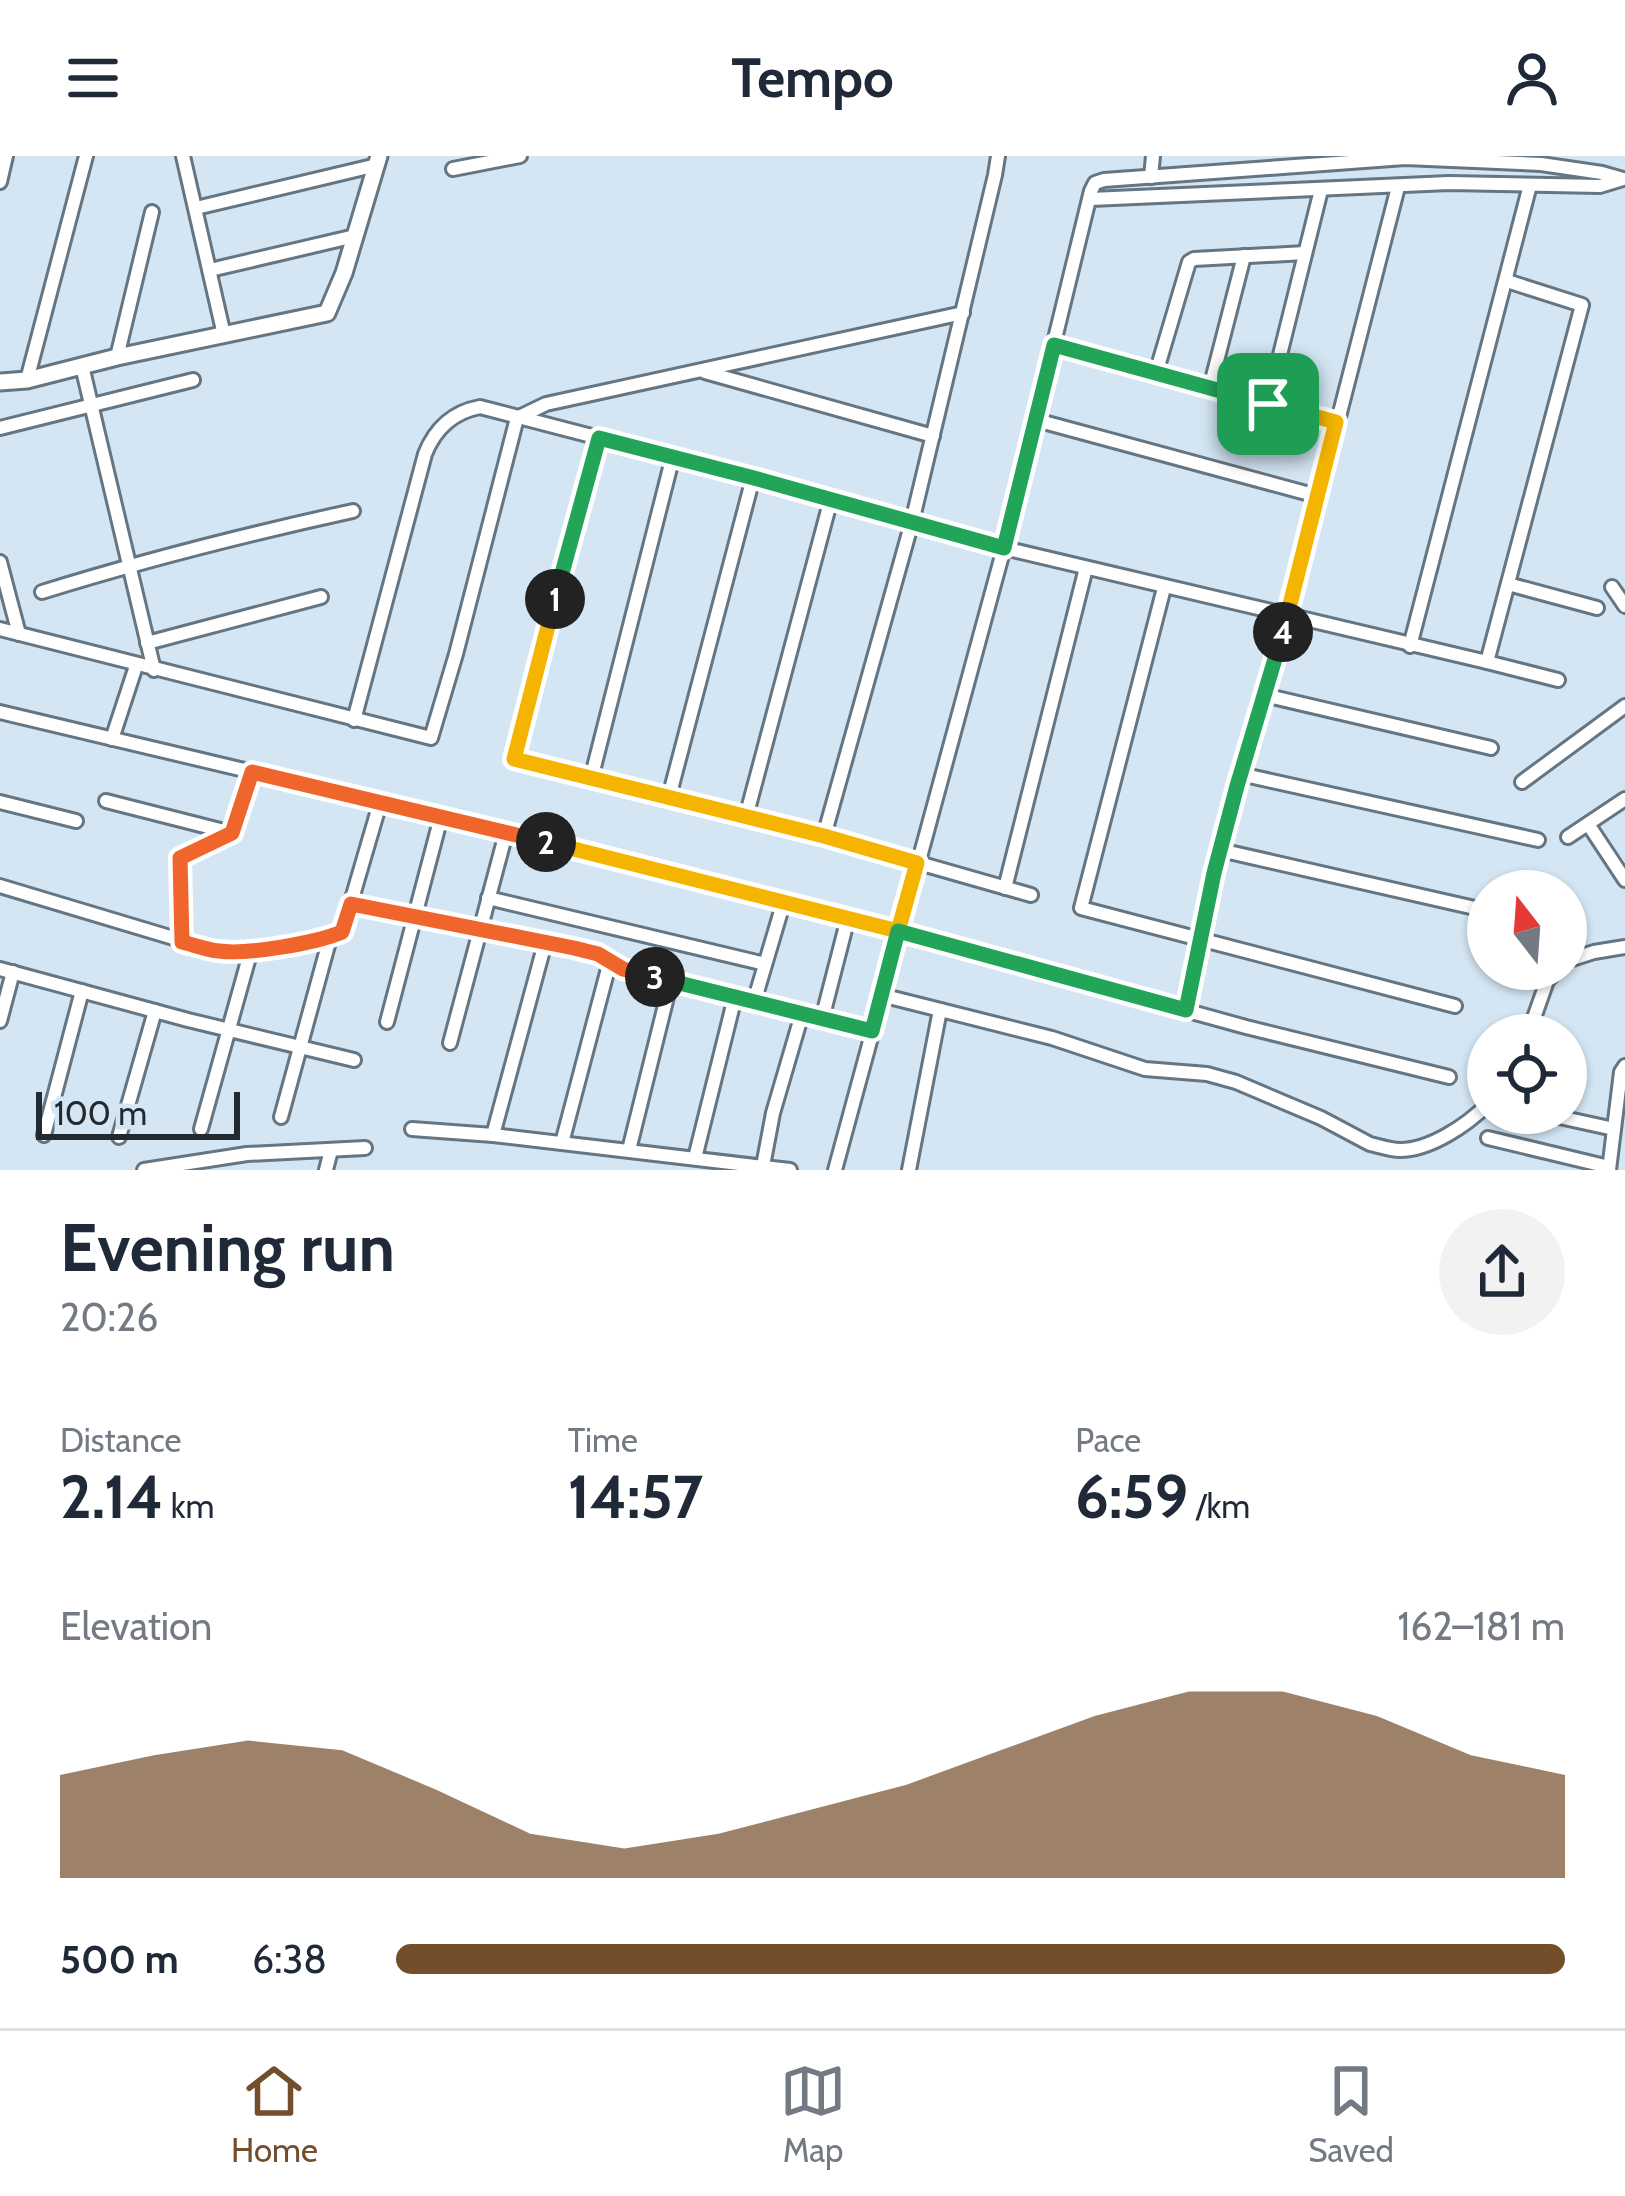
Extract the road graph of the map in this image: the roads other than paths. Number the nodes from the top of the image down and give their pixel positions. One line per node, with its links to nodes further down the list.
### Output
1 (6, 156): 14 (street)
2 (86, 156): 34 (street)
3 (183, 156): 20 (street)
4 (520, 156): 11 (street)
5 (998, 156): 27 (street)
6 (1153, 156): 12 (street)
7 (1408, 158): 9 (street); 10 (street); 16 (street)
8 (378, 160): 20 (street); 22 (street)
9 (1378, 160): 12 (street); 17 (street)
10 (1523, 160): 13 (street)
11 (453, 170)
12 (1151, 177): 19 (street)
13 (1624, 179): 15 (street)
14 (0, 182)
15 (1530, 185): 16 (street); 26 (street)
16 (1405, 186): 17 (street); 42 (street)
17 (1377, 188): 18 (street)
18 (1321, 190): 19 (street); 23 (street)
19 (1091, 199): 29 (street)
20 (196, 208): 25 (street)
21 (152, 212): 30 (street)
22 (355, 236): 25 (street); 28 (street)
23 (1305, 253): 24 (street); 38 (street)
24 (1244, 256): 33 (street); 37 (street)
25 (210, 270): 28 (street)
26 (1507, 281): 56 (street); 67 (street)
27 (963, 313): 32 (street); 44 (street)
28 (224, 335): 30 (street)
29 (1054, 345): 33 (street); 41 (street)
30 (117, 357): 31 (street)
31 (82, 366): 34 (street); 39 (street)
32 (704, 371): 40 (street); 44 (street)
33 (1156, 373): 37 (street)
34 (27, 380): 36 (street)
35 (193, 380): 39 (street)
36 (0, 382)
37 (1210, 388): 38 (street)
38 (1268, 404): 42 (street)
39 (91, 405): 43 (street); 54 (street)
40 (517, 418): 45 (street); 75 (street); 75 (street)
41 (1036, 420): 48 (street); 52 (street)
42 (1336, 422): 48 (street)
43 (0, 428)
44 (933, 436): 51 (street)
45 (599, 438): 46 (street); 80 (street)
46 (674, 457): 47 (street); 80 (street)
47 (754, 478): 49 (street); 82 (street)
48 (1317, 496): 63 (street)
49 (831, 500): 51 (street); 88 (street)
50 (353, 511): 54 (street)
51 (912, 522): 52 (street); 93 (street)
52 (1004, 548): 55 (street); 97 (street)
53 (0, 562): 65 (street)
54 (129, 565): 59 (street); 66 (street)
55 (1086, 568): 58 (street); 100 (street)
56 (1508, 584): 62 (street); 68 (street)
57 (1612, 587): 61 (street)
58 (1164, 588): 63 (street); 111 (street)
59 (42, 592)
60 (321, 598): 66 (street)
61 (1625, 606)
62 (1597, 608)
63 (1288, 615): 67 (street); 72 (street)
64 (0, 629): 65 (street)
65 (19, 634): 69 (street)
66 (147, 643): 70 (street)
67 (1410, 646): 68 (street)
68 (1487, 662): 71 (street)
69 (136, 666): 70 (street); 76 (street)
70 (154, 670): 75 (street)
71 (1558, 680)
72 (1264, 695): 77 (street); 79 (street)
73 (1625, 706): 81 (street)
74 (0, 712): 76 (street)
75 (354, 720)
76 (112, 739): 78 (street)
77 (1491, 748)
78 (252, 772): 86 (street); 91 (street)
79 (1240, 774): 95 (street); 96 (street)
80 (591, 779): 82 (street)
81 (1522, 782)
82 (669, 797): 88 (street)
83 (1625, 799): 90 (street)
84 (106, 801): 91 (street)
85 (0, 802): 89 (street)
86 (380, 802): 87 (street); 104 (street)
87 (441, 817): 92 (street); 106 (street)
88 (746, 817): 93 (street)
89 (76, 821)
90 (1588, 824): 94 (street); 98 (street)
91 (232, 833): 112 (street)
92 (506, 833): 102 (street); 103 (street)
93 (824, 836): 97 (street)
94 (1568, 837)
95 (1538, 840)
96 (1220, 850): 105 (street); 111 (street)
97 (917, 863): 100 (street); 109 (street)
98 (1625, 880)
99 (0, 886): 112 (street)
100 (1005, 889): 101 (street)
101 (1031, 895)
102 (488, 898): 108 (street); 118 (street)
103 (784, 902): 107 (street); 118 (street)
104 (351, 904): 106 (street); 110 (street)
105 (1467, 906)
106 (416, 918): 108 (street); 132 (street)
107 (848, 918): 109 (street); 130 (street)
108 (480, 931): 113 (street); 135 (street)
109 (898, 931): 122 (street); 127 (street)
110 (330, 938): 115 (street); 136 (street)
111 (1202, 939): 125 (street); 127 (street)
112 (182, 942): 115 (street)
113 (545, 943): 117 (street); 147 (street)
114 (1625, 947): 116 (street)
115 (251, 950): 133 (street)
116 (1587, 954)
117 (610, 961): 120 (street); 150 (street)
118 (765, 964): 124 (street)
119 (7, 970): 121 (street); 131 (street)
120 (671, 981): 123 (street); 153 (street)
121 (82, 991): 128 (street); 146 (street)
122 (881, 995): 126 (street); 134 (street)
123 (735, 997): 124 (street); 154 (street)
124 (754, 1002): 129 (street)
125 (1455, 1006)
126 (940, 1010): 141 (street); 162 (street)
127 (1186, 1010): 139 (street)
128 (155, 1011): 133 (street); 148 (street)
129 (802, 1014): 130 (street); 156 (street)
130 (822, 1019): 134 (street)
131 (0, 1021)
132 (387, 1022)
133 (229, 1030): 136 (street); 143 (street)
134 (872, 1031): 161 (street)
135 (450, 1043)
136 (300, 1047): 137 (street); 140 (street)
137 (354, 1060)
138 (1625, 1066): 145 (street)
139 (1449, 1076)
140 (280, 1117)
141 (1467, 1121)
142 (1587, 1123): 145 (street)
143 (201, 1129)
144 (412, 1129): 147 (street)
145 (1614, 1129): 157 (street)
146 (44, 1135)
147 (493, 1135): 150 (street)
148 (119, 1136)
149 (1488, 1138): 157 (street)
150 (562, 1142): 153 (street)
151 (365, 1148): 152 (street)
152 (331, 1150): 155 (street); 159 (street)
153 (629, 1150): 154 (street)
154 (695, 1158): 156 (street)
155 (233, 1163): 158 (street)
156 (763, 1166): 160 (street)
157 (1609, 1168)
158 (150, 1170)
159 (326, 1170)
160 (790, 1170)
161 (835, 1170)
162 (909, 1170)

